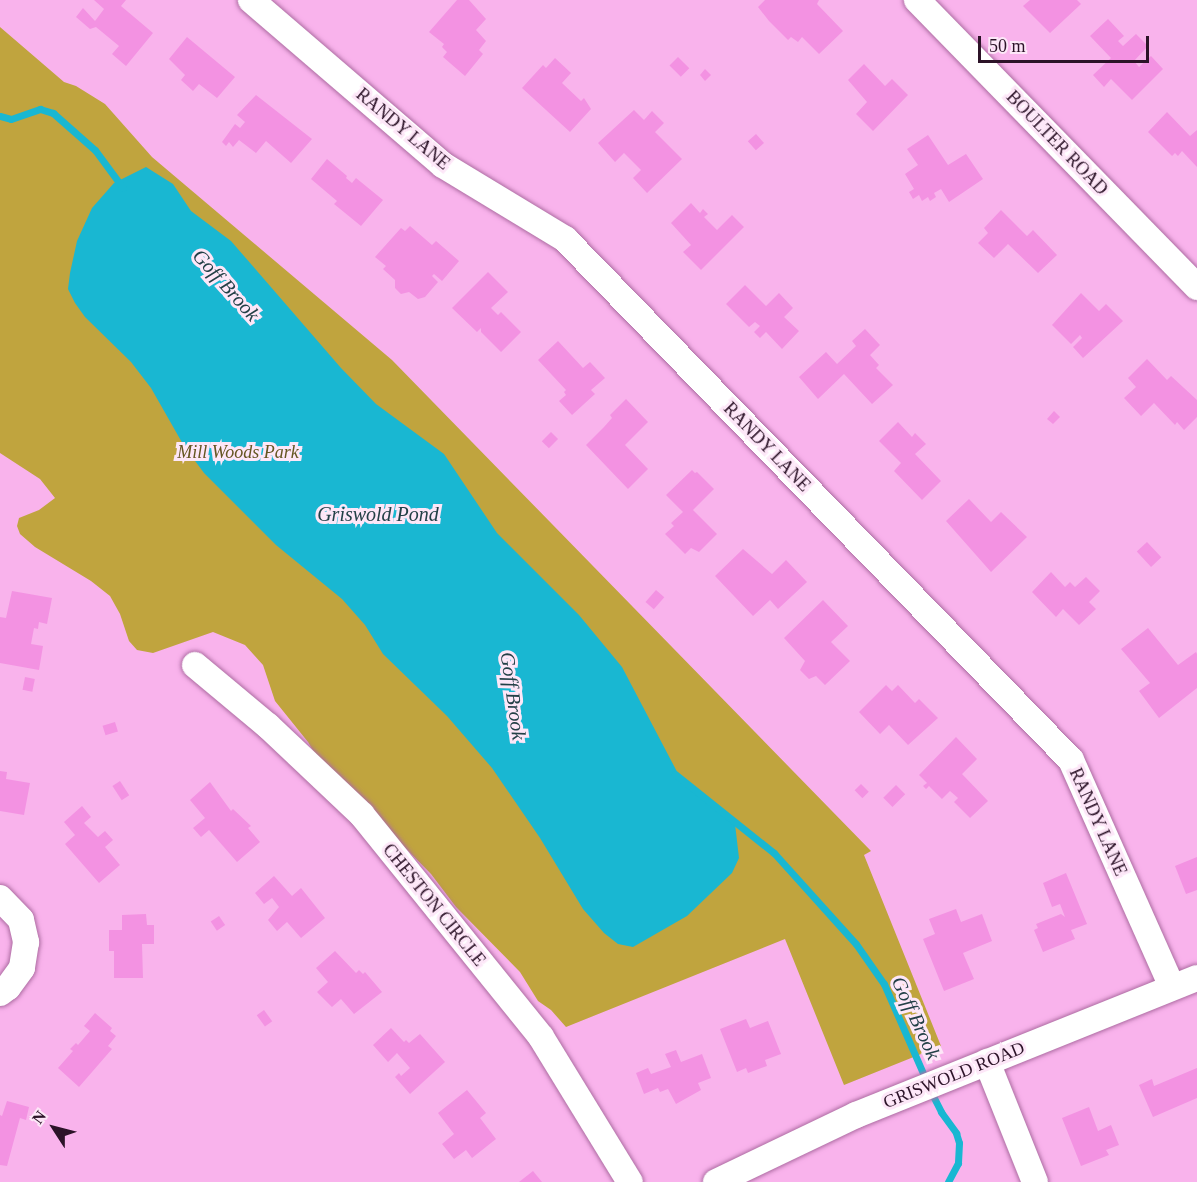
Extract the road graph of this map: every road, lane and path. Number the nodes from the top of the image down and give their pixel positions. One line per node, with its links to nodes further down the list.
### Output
1 (251, 0): 7 (street, RANDY LANE)
2 (917, 0): 3 (street, BOULTER ROAD)
3 (1197, 286)
4 (195, 665): 10 (street, CHESTON CIRCLE)
5 (0, 898): 8 (street)
6 (1197, 978): 7 (street, GRISWOLD ROAD)
7 (1172, 987): 9 (street, GRISWOLD ROAD)
8 (0, 993)
9 (987, 1062): 11 (street, GRISWOLD ROAD); 12 (street)
10 (630, 1182)
11 (716, 1182)
12 (1035, 1182)

